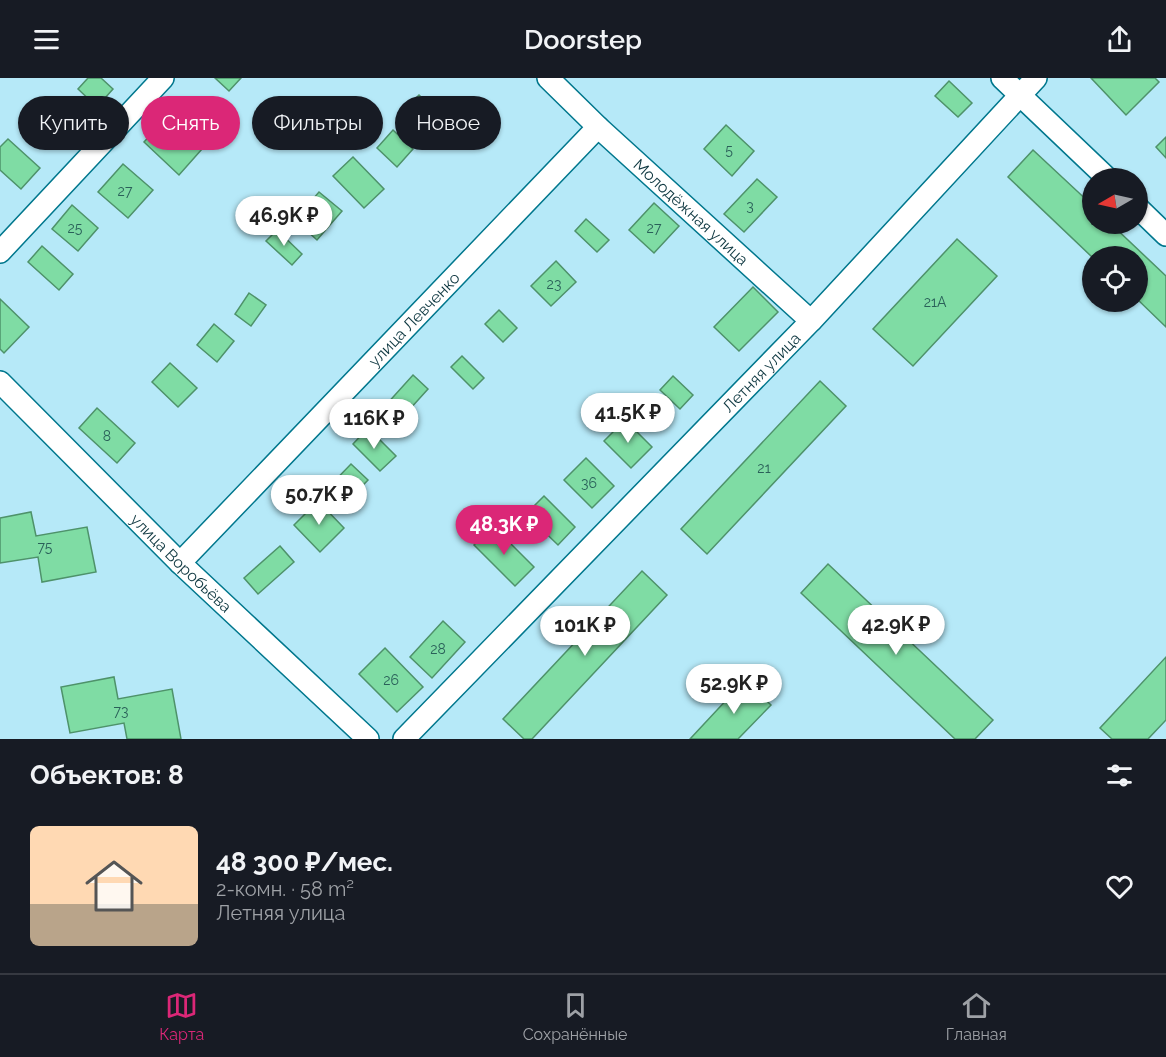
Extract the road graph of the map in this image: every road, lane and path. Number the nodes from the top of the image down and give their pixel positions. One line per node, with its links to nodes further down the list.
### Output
1 (163, 78): 10 (street)
2 (548, 78): 6 (street, Молодёжная улица)
3 (1002, 78): 5 (street)
4 (1036, 78): 5 (street, Летняя улица)
5 (1020, 94): 7 (street); 11 (street, Летняя улица)
6 (598, 127): 11 (street, Молодёжная улица); 13 (street, улица Левченко)
7 (1097, 168)
8 (1148, 218): 9 (street)
9 (1166, 235)
10 (0, 252)
11 (811, 321): 15 (street, Летняя улица)
12 (0, 382): 13 (street, улица Воробьёва)
13 (180, 563): 14 (street, улица Воробьёва)
14 (368, 739)
15 (404, 739)

